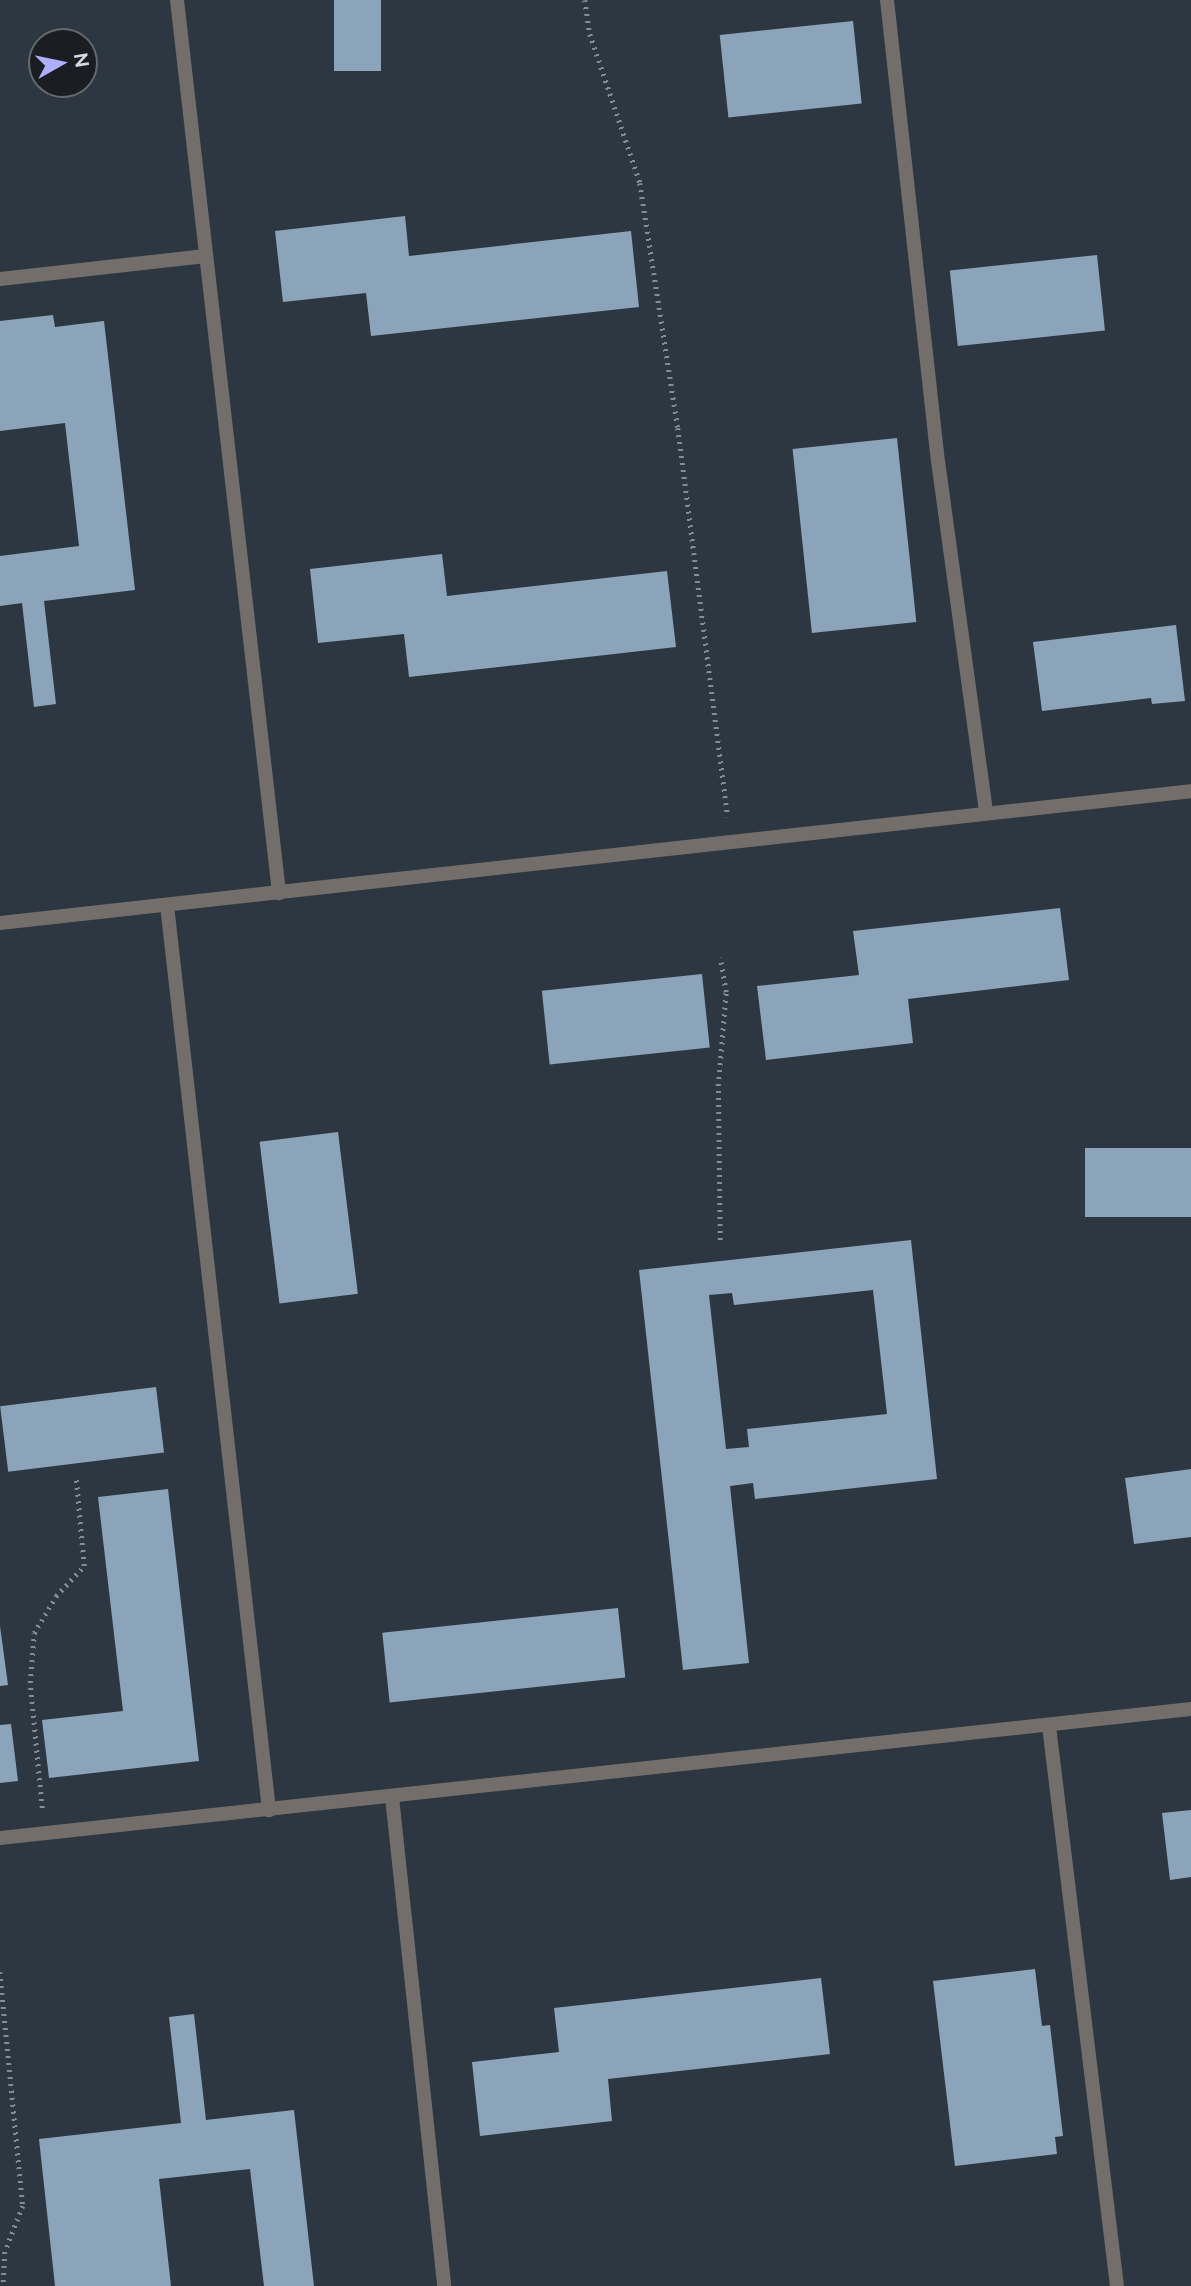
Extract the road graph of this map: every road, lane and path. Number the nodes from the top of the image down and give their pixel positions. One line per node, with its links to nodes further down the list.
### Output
1 (177, 0): 4 (lane)
2 (585, 0): 8 (path)
3 (887, 0): 7 (lane)
4 (206, 256): 5 (lane); 9 (lane)
5 (0, 279)
6 (1191, 791): 7 (lane)
7 (986, 812): 8 (lane)
8 (731, 841): 9 (lane)
9 (279, 892): 10 (lane)
10 (167, 905): 11 (lane); 18 (lane)
11 (0, 923)
12 (720, 958): 13 (path)
13 (720, 1240)
14 (76, 1478): 19 (path)
15 (1191, 1709): 16 (lane)
16 (1049, 1727): 17 (lane); 24 (lane)
17 (392, 1797): 18 (lane); 23 (lane)
18 (269, 1810): 19 (lane)
19 (45, 1834): 20 (lane)
20 (0, 1838)
21 (0, 1972): 22 (path)
22 (3, 2286)
23 (444, 2286)
24 (1117, 2286)

